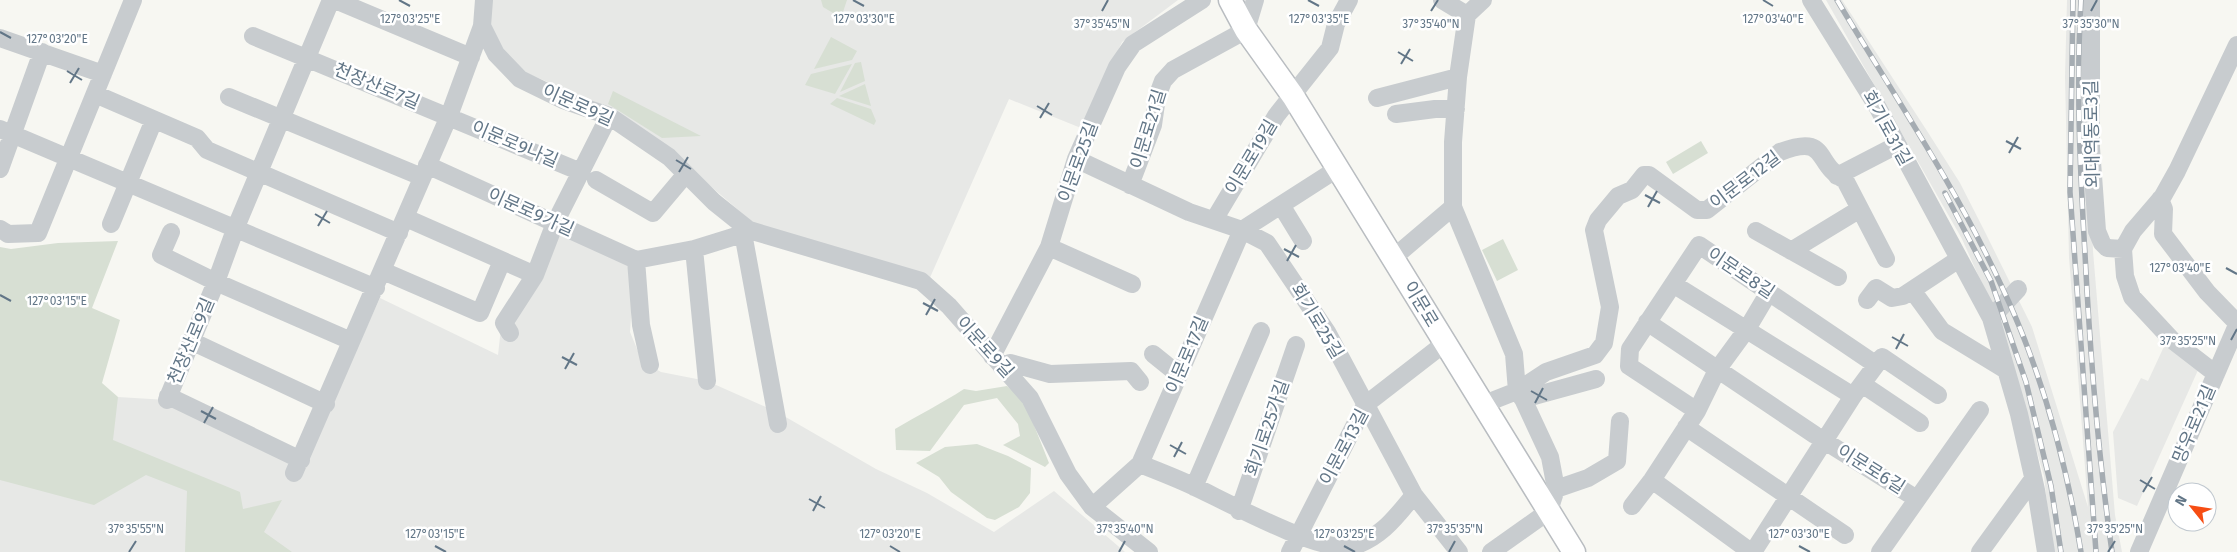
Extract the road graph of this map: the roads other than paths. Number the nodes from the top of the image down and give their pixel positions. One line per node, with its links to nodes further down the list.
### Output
1 (133, 0): 22 (street)
2 (331, 0): 20 (street, 천장산로9길)
3 (334, 0): 21 (street)
4 (484, 0): 14 (street)
5 (1202, 0): 37 (street, 이문로25길)
6 (1230, 0): 15 (main road, 이문로)
7 (1255, 0): 15 (street)
8 (1349, 0): 25 (street)
9 (1442, 0): 13 (street)
10 (1483, 0): 13 (street)
11 (1811, 0): 35 (street, 회기로31길)
12 (2091, 0): 64 (street, 외대역동로3길)
13 (1468, 15): 23 (street)
14 (482, 26): 21 (street); 31 (street, 이문로9길)
15 (1246, 30): 25 (main road, 이문로); 46 (street, 이문로21길)
16 (252, 36): 20 (street)
17 (0, 38): 19 (street)
18 (2237, 45): 47 (street)
19 (42, 52): 22 (street); 34 (street)
20 (306, 56): 30 (street, 천장산로7길); 32 (street, 천장산로9길)
21 (471, 57): 30 (street)
22 (103, 74): 24 (street)
23 (1458, 77): 27 (street); 28 (street)
24 (95, 94): 33 (street); 36 (street)
25 (1293, 96): 39 (main road, 이문로); 51 (street, 이문로19길)
26 (228, 97): 32 (street)
27 (1377, 98)
28 (1456, 109): 29 (street); 49 (street)
29 (1396, 114)
30 (449, 116): 40 (street); 43 (street, 이문로9나길)
31 (609, 116): 42 (street, 이문로9길); 43 (street, 이문로9나길)
32 (281, 117): 40 (street); 41 (street, 천장산로9길)
33 (154, 120): 41 (street); 45 (street)
34 (7, 132): 36 (street); 38 (street)
35 (1897, 144): 44 (street); 67 (street, 회기로31길)
36 (71, 158): 45 (street); 56 (street)
37 (1076, 159): 46 (street, 회기로25길); 62 (street, 이문로25길)
38 (0, 168)
39 (1337, 169): 48 (street); 66 (main road, 이문로)
40 (424, 171): 52 (street, 이문로9가길); 54 (street)
41 (259, 172): 54 (street); 55 (street, 천장산로9길)
42 (685, 175): 43 (street); 60 (street, 이문로9길)
43 (588, 176): 52 (street, 이문로9나길)
44 (1837, 176): 50 (street, 이문로12길); 104 (street, 이문로12길)
45 (128, 182): 53 (street); 55 (street)
46 (1130, 185): 51 (street, 회기로25길)
47 (2160, 200): 64 (street); 85 (street)
48 (1281, 205): 57 (street); 61 (street)
49 (1452, 207): 66 (street); 104 (street)
50 (1860, 209): 65 (street); 68 (street, 이문로12길)
51 (1214, 220): 57 (street, 회기로25길)
52 (555, 223): 69 (street, 이문로9가길); 72 (street, 이문로9나길)
53 (111, 224)
54 (402, 225): 70 (street); 71 (street)
55 (236, 227): 74 (street, 천장산로9길); 77 (street)
56 (0, 229)
57 (1242, 230): 99 (street, 이문로17길); 108 (street, 회기로25길)
58 (1756, 231): 65 (street)
59 (171, 232): 74 (street, 천장산로9길)
60 (748, 232): 63 (street); 93 (street, 이문로9길); 113 (street)
61 (1303, 242)
62 (1049, 247): 75 (street); 93 (street, 이문로25길)
63 (694, 249): 69 (street); 101 (street)
64 (2123, 250): 98 (street)
65 (1792, 251): 73 (street)
66 (1393, 258): 90 (main road, 이문로)
67 (1959, 258): 79 (street); 83 (street, 회기로31길)
68 (1886, 259)
69 (636, 260): 95 (street)
70 (502, 261): 72 (street); 82 (street)
71 (383, 271): 77 (street); 82 (street)
72 (535, 275): 82 (street, 이문로9나길)
73 (1838, 277)
74 (216, 282): 88 (street, 천장산로9길); 89 (street)
75 (1132, 284)
76 (1673, 284): 80 (street, 이문로8길); 84 (street, 이문로8길); 86 (street)
77 (376, 288): 89 (street)
78 (2018, 289): 83 (street)
79 (1912, 290): 81 (street); 97 (street)
80 (1769, 292): 86 (street); 94 (street, 이문로8길)
81 (1867, 300)
82 (480, 313)
83 (1991, 318): 97 (street, 회기로31길)
84 (1647, 322): 96 (street); 110 (street, 이문로8길)
85 (2237, 324): 98 (street, 망우로21길)
86 (1747, 329): 96 (street); 103 (street)
87 (1261, 331): 119 (street)
88 (190, 341): 106 (street); 106 (street, 천장산로9길)
89 (351, 342): 106 (street)
90 (1445, 342): 107 (main road, 이문로); 108 (street, 이문로13길)
91 (1296, 345): 126 (street, 회기로25가길)
92 (1153, 354): 99 (street)
93 (997, 361): 102 (street); 125 (street, 이문로9길)
94 (1875, 364): 103 (street); 105 (street, 이문로8길)
95 (650, 365)
96 (1717, 370): 110 (street); 115 (street)
97 (2006, 370): 117 (street, 회기로31길)
98 (2216, 374): 138 (street, 망우로21길)
99 (1179, 375): 116 (street, 이문로17길)
100 (1596, 379): 104 (street, 이문로12길)
101 (707, 381)
102 (1140, 382)
103 (1858, 390): 112 (street); 115 (street)
104 (1520, 395): 107 (street, 이문로12길); 120 (street)
105 (1938, 395)
106 (326, 404)
107 (1484, 404): 127 (main road, 이문로)
108 (1365, 405): 121 (street, 회기로25길); 129 (street, 이문로13길)
109 (1980, 410): 123 (street, 이문로6길)
110 (1696, 411): 114 (street)
111 (1620, 421): 120 (street)
112 (1920, 423)
113 (778, 424)
114 (1686, 427): 118 (street); 122 (street)
115 (1824, 440): 122 (street); 123 (street, 이문로6길)
116 (1140, 464): 119 (street); 125 (street, 이문로17길)
117 (2032, 479): 136 (street); 137 (street, 회기로31길)
118 (1652, 480): 124 (street); 134 (street)
119 (1194, 487): 126 (street)
120 (1556, 489): 127 (street)
121 (1414, 495): 129 (street); 131 (street, 회기로25길)
122 (1788, 497): 128 (street); 134 (street)
123 (1918, 498): 135 (street, 이문로6길)
124 (1632, 506)
125 (1092, 507): 130 (street, 이문로9길)
126 (1239, 511): 129 (street)
127 (1549, 511): 132 (street); 133 (main road, 이문로)
128 (1845, 535)
129 (1293, 544)
130 (1149, 552)
131 (1458, 552)
132 (1491, 552)
133 (1574, 552)
134 (1752, 552)
135 (1880, 552)
136 (1980, 552)
137 (2046, 552)
138 (2140, 552)

